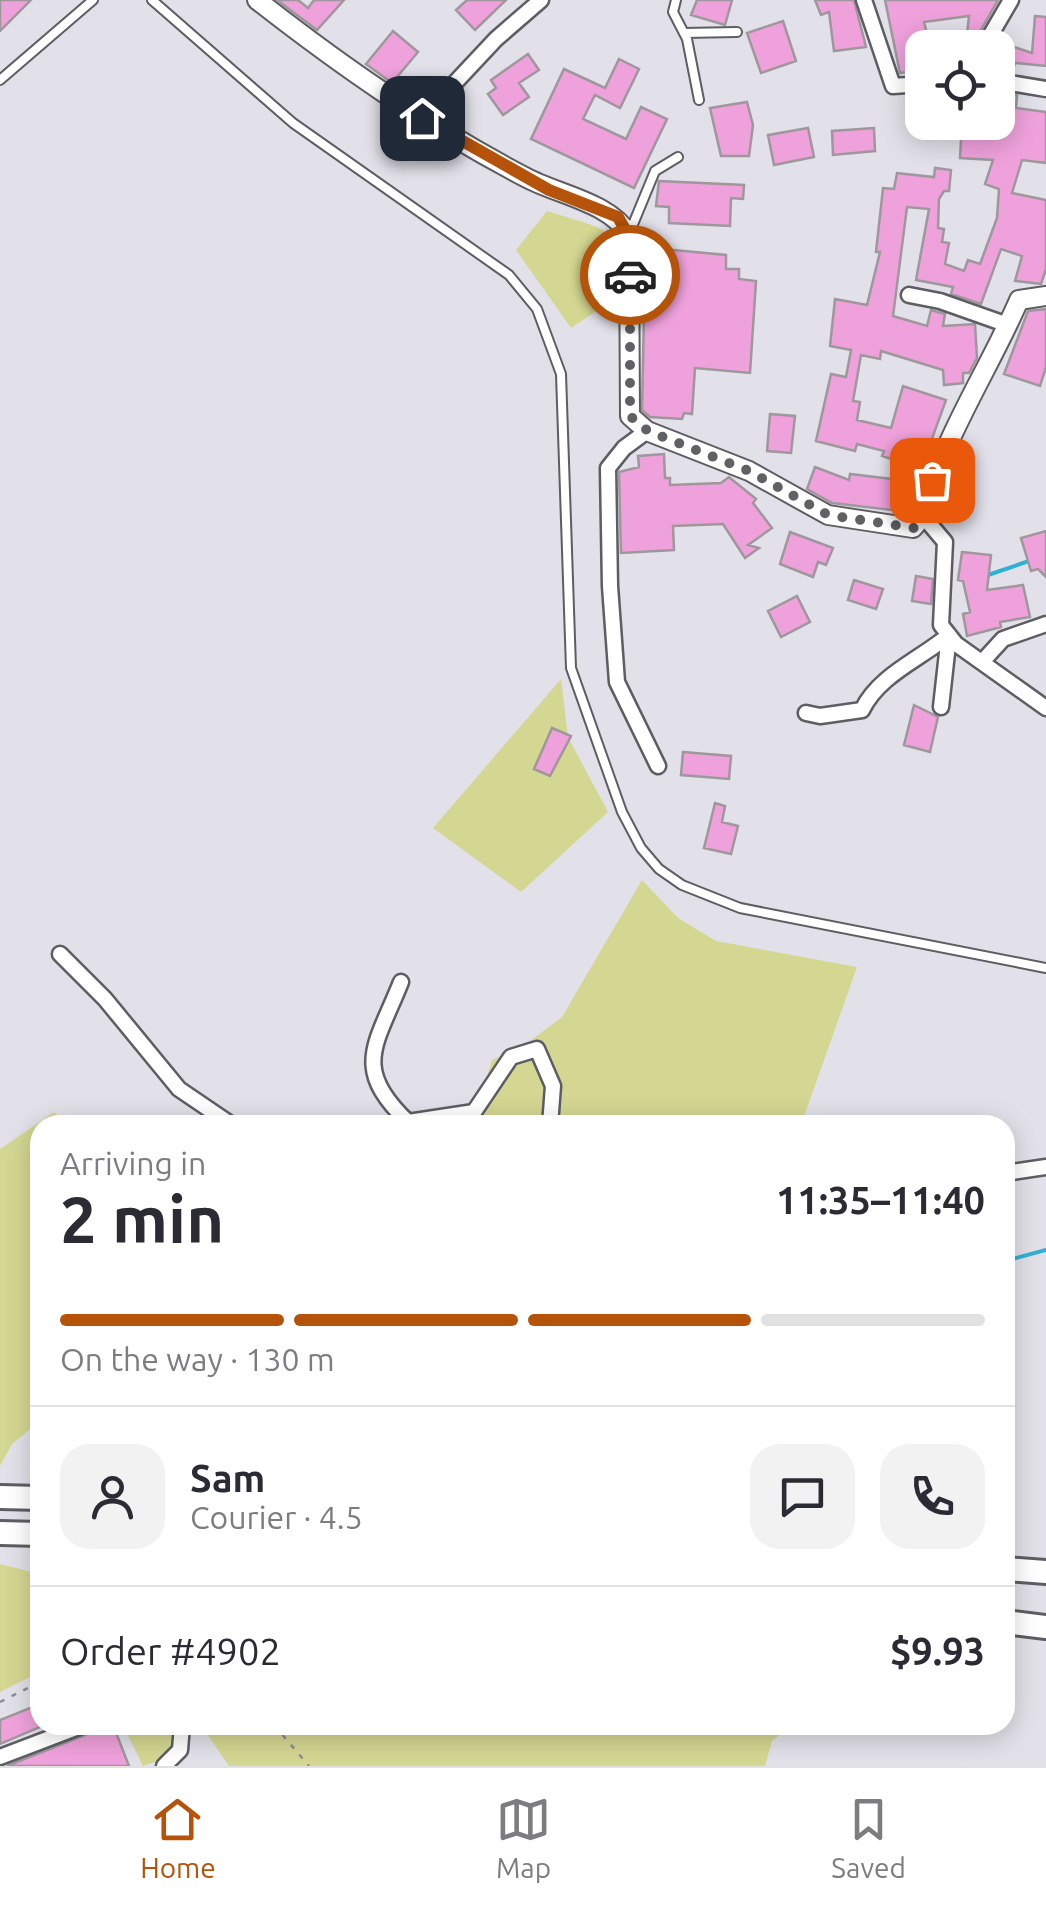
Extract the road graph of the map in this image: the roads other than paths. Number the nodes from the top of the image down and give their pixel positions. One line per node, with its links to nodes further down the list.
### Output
1 (94, 0): 11 (lane)
2 (152, 0): 32 (lane)
3 (257, 0): 16 (street)
4 (541, 0): 16 (street)
5 (676, 0): 10 (lane)
6 (864, 0): 13 (street)
7 (1011, 0): 8 (street)
8 (994, 30)
9 (737, 32): 10 (lane)
10 (684, 33): 15 (lane)
11 (0, 80)
12 (1015, 84): 14 (street)
13 (905, 85)
14 (1046, 89)
15 (699, 100)
16 (422, 118): 18 (street)
17 (678, 156): 18 (lane)
18 (628, 235): 22 (street)
19 (909, 295): 21 (street)
20 (1046, 296): 21 (street)
21 (1008, 326): 23 (street)
22 (648, 431): 23 (street); 30 (street)
23 (924, 516): 25 (street)
24 (1046, 624): 26 (street)
25 (949, 635): 26 (street); 27 (street); 29 (street)
26 (982, 662): 28 (street)
27 (941, 707)
28 (1046, 708)
29 (806, 713)
30 (658, 766)
31 (60, 954): 34 (street)
32 (1046, 968)
33 (401, 982): 35 (street)
34 (217, 1115)
35 (399, 1115)
36 (455, 1115): 37 (street)
37 (551, 1115)
38 (1046, 1167): 39 (street)
39 (1015, 1172)
40 (0, 1498): 41 (highway)
41 (30, 1498)
42 (0, 1532): 43 (highway)
43 (30, 1534)
44 (1015, 1570): 45 (highway)
45 (1046, 1572)
46 (1015, 1623): 47 (highway)
47 (1046, 1627)
48 (58, 1735): 50 (street)
49 (181, 1735): 51 (street)
50 (0, 1757)
51 (164, 1766)

